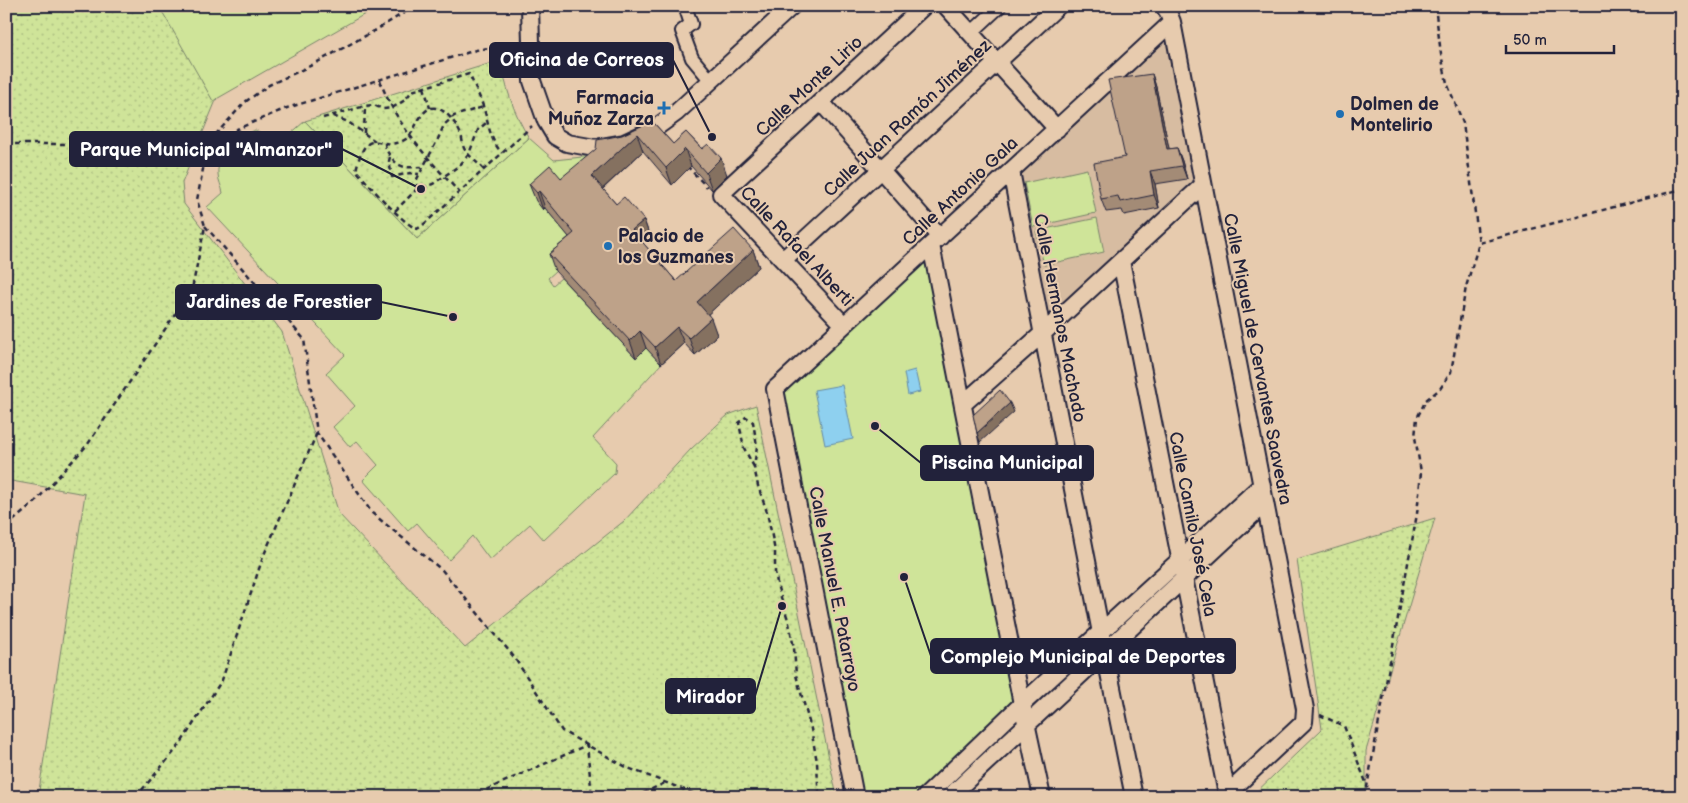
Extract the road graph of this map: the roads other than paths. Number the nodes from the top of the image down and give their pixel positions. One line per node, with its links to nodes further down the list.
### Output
1 (530, 6): 12 (street)
2 (685, 6): 12 (street)
3 (792, 6): 12 (street)
4 (924, 6): 13 (street, Calle Monte Lirio)
5 (946, 6): 10 (street)
6 (1000, 6): 10 (street)
7 (1058, 6): 11 (street, Calle Juan Ramón Jiménez)
8 (1164, 6): 9 (street, Calle Miguel de Cervantes Saavedra)
9 (1172, 22): 14 (street, Calle Antonio Gala); 17 (street, Calle Miguel de Cervantes Saavedra)
10 (970, 34): 11 (street)
11 (996, 63): 14 (street); 15 (street, Calle Juan Ramón Jiménez)
12 (711, 81)
13 (821, 102): 15 (street); 18 (street, Calle Monte Lirio)
14 (1057, 129): 16 (street, Calle Antonio Gala)
15 (880, 170): 19 (street); 20 (street, Calle Juan Ramón Jiménez)
16 (1011, 171): 19 (street, Calle Antonio Gala); 23 (street, Calle Hermanos Machado)
17 (1203, 185): 21 (street); 26 (street, Calle Miguel de Cervantes Saavedra)
18 (721, 194): 20 (street, Calle Rafael Alberti)
19 (935, 241): 22 (street, Calle Antonio Gala); 25 (street)
20 (783, 260): 22 (street, Calle Rafael Alberti)
21 (1121, 262): 23 (street); 28 (street, Calle Camilo José Cela)
22 (844, 325): 24 (street, Calle Antonio Gala)
23 (1042, 334): 25 (street); 30 (street, Calle Hermanos Machado)
24 (775, 389): 37 (street, Calle Manuel E. Patarroyo)
25 (963, 404): 32 (street)
26 (1262, 485): 27 (street, Calle Miguel de Cervantes Saavedra); 28 (street)
27 (1265, 503): 29 (street); 35 (street, Calle Miguel de Cervantes Saavedra)
28 (1180, 560): 29 (street, Calle Camilo José Cela); 30 (street)
29 (1184, 578): 31 (street); 35 (street, Calle Camilo José Cela)
30 (1101, 633): 31 (street, Calle Hermanos Machado); 32 (street)
31 (1104, 652): 33 (street); 40 (street, Calle Hermanos Machado)
32 (1022, 704): 33 (street); 34 (street)
33 (1026, 724): 36 (street); 39 (street)
34 (946, 777): 36 (street); 38 (street)
35 (1225, 795)
36 (949, 796)
37 (856, 797)
38 (925, 797)
39 (1042, 797)
40 (1134, 797)

